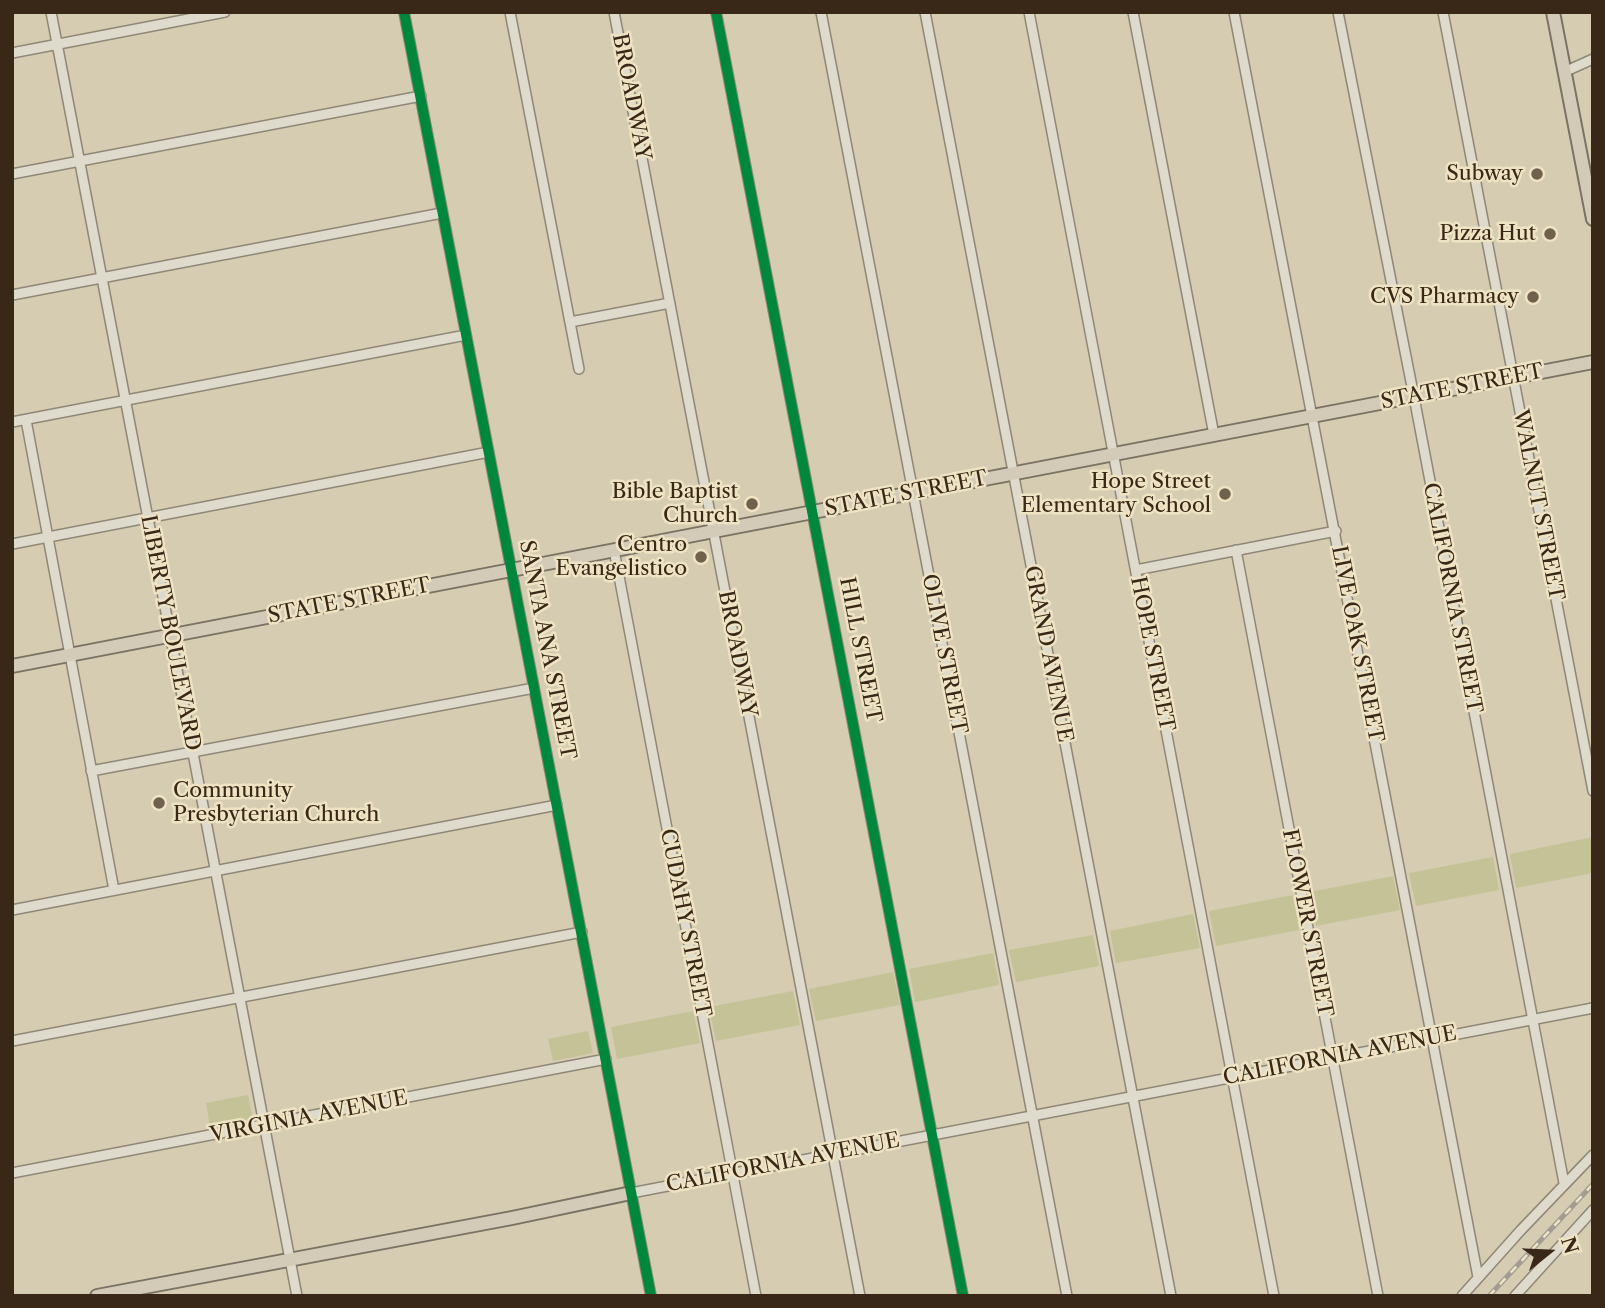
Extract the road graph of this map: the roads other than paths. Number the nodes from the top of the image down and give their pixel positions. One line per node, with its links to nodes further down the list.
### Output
1 (51, 12): 15 (street, LIBERTY BOULEVARD)
2 (225, 12): 15 (street)
3 (404, 12): 19 (street, SANTA ANA STREET)
4 (510, 12): 28 (street)
5 (614, 12): 27 (street, BROADWAY)
6 (716, 12): 43 (street, HILL STREET)
7 (821, 12): 42 (street, OLIVE STREET)
8 (925, 12): 41 (street, GRAND AVENUE)
9 (1029, 12): 40 (street, HOPE STREET)
10 (1133, 12): 38 (street)
11 (1234, 12): 35 (street, LIVE OAK STREET)
12 (1338, 12): 33 (street, CALIFORNIA STREET)
13 (1443, 12): 32 (street, WALNUT STREET)
14 (1553, 12): 18 (main road)
15 (57, 44): 16 (street); 20 (street, LIBERTY BOULEVARD)
16 (12, 53)
17 (1593, 59): 18 (street)
18 (1564, 72): 22 (main road)
19 (421, 96): 20 (street); 23 (street, SANTA ANA STREET)
20 (80, 162): 21 (street); 25 (street, LIBERTY BOULEVARD)
21 (12, 174)
22 (1589, 177): 24 (main road)
23 (442, 213): 25 (street); 29 (street, SANTA ANA STREET)
24 (1593, 219)
25 (102, 278): 26 (street); 34 (street, LIBERTY BOULEVARD)
26 (12, 295)
27 (670, 303): 28 (street); 45 (street, BROADWAY)
28 (570, 322): 31 (street)
29 (466, 335): 34 (street); 39 (street, SANTA ANA STREET)
30 (1593, 362): 32 (main road, STATE STREET)
31 (579, 369)
32 (1513, 377): 33 (main road, STATE STREET); 59 (street, WALNUT STREET)
33 (1414, 397): 35 (main road, STATE STREET); 67 (street, CALIFORNIA STREET)
34 (125, 401): 36 (street); 44 (street, LIBERTY BOULEVARD)
35 (1313, 416): 38 (main road, STATE STREET); 46 (street, LIVE OAK STREET)
36 (26, 420): 37 (street); 47 (street)
37 (12, 422)
38 (1214, 435): 40 (main road, STATE STREET)
39 (489, 452): 44 (street); 51 (street, SANTA ANA STREET)
40 (1113, 454): 41 (main road, STATE STREET); 52 (street, HOPE STREET)
41 (1014, 473): 42 (main road, STATE STREET); 73 (street, GRAND AVENUE)
42 (913, 493): 43 (main road, STATE STREET); 74 (street, OLIVE STREET)
43 (814, 512): 45 (main road, STATE STREET); 76 (street, HILL STREET)
44 (148, 518): 47 (street); 53 (street, LIBERTY BOULEVARD)
45 (714, 531): 49 (main road, STATE STREET); 77 (street, BROADWAY)
46 (1336, 531): 50 (street); 68 (street, LIVE OAK STREET)
47 (47, 538): 48 (street); 54 (street)
48 (12, 544)
49 (614, 550): 51 (main road, STATE STREET); 80 (street, CUDAHY STREET)
50 (1236, 550): 52 (street); 70 (street, FLOWER STREET)
51 (512, 569): 53 (main road, STATE STREET); 56 (street, SANTA ANA STREET)
52 (1136, 569): 72 (street, HOPE STREET)
53 (171, 635): 54 (main road, STATE STREET); 57 (street, LIBERTY BOULEVARD)
54 (68, 655): 55 (main road, STATE STREET); 58 (street)
55 (12, 666)
56 (534, 688): 57 (street); 60 (street, SANTA ANA STREET)
57 (194, 752): 58 (street); 61 (street, LIBERTY BOULEVARD)
58 (91, 771): 62 (street)
59 (1593, 791)
60 (557, 805): 61 (street); 64 (street, SANTA ANA STREET)
61 (215, 871): 62 (street); 65 (street, LIBERTY BOULEVARD)
62 (114, 890): 63 (street)
63 (12, 910)
64 (582, 932): 65 (street); 71 (street, SANTA ANA STREET)
65 (240, 997): 69 (street); 75 (street, LIBERTY BOULEVARD)
66 (1593, 1008): 67 (street, CALIFORNIA AVENUE)
67 (1533, 1019): 68 (street, CALIFORNIA AVENUE); 81 (street, CALIFORNIA STREET)
68 (1433, 1039): 70 (street, CALIFORNIA AVENUE); 85 (street, LIVE OAK STREET)
69 (12, 1041)
70 (1333, 1058): 72 (street, CALIFORNIA AVENUE); 95 (street, FLOWER STREET)
71 (606, 1059): 75 (street, VIRGINIA AVENUE); 82 (street, SANTA ANA STREET)
72 (1233, 1077): 73 (street, CALIFORNIA AVENUE); 94 (street, HOPE STREET)
73 (1133, 1096): 74 (street, CALIFORNIA AVENUE); 93 (street, GRAND AVENUE)
74 (1033, 1115): 76 (street, CALIFORNIA AVENUE); 92 (street, OLIVE STREET)
75 (265, 1125): 79 (street, VIRGINIA AVENUE); 84 (street, LIBERTY BOULEVARD)
76 (932, 1135): 77 (street, CALIFORNIA AVENUE); 91 (street, HILL STREET)
77 (833, 1154): 80 (street, CALIFORNIA AVENUE); 90 (street, BROADWAY)
78 (1593, 1155): 81 (street)
79 (12, 1173)
80 (733, 1173): 82 (street, CALIFORNIA AVENUE); 89 (street, CUDAHY STREET)
81 (1564, 1183): 85 (street)
82 (631, 1193): 84 (main road, CALIFORNIA AVENUE); 88 (street, SANTA ANA STREET)
83 (1593, 1210): 97 (street)
84 (290, 1259): 86 (main road, CALIFORNIA AVENUE); 87 (street, LIBERTY BOULEVARD)
85 (1478, 1277): 96 (street)
86 (97, 1296)
87 (297, 1296)
88 (651, 1296)
89 (756, 1296)
90 (860, 1296)
91 (963, 1296)
92 (1068, 1296)
93 (1171, 1296)
94 (1275, 1296)
95 (1378, 1296)
96 (1462, 1296)
97 (1515, 1296)

